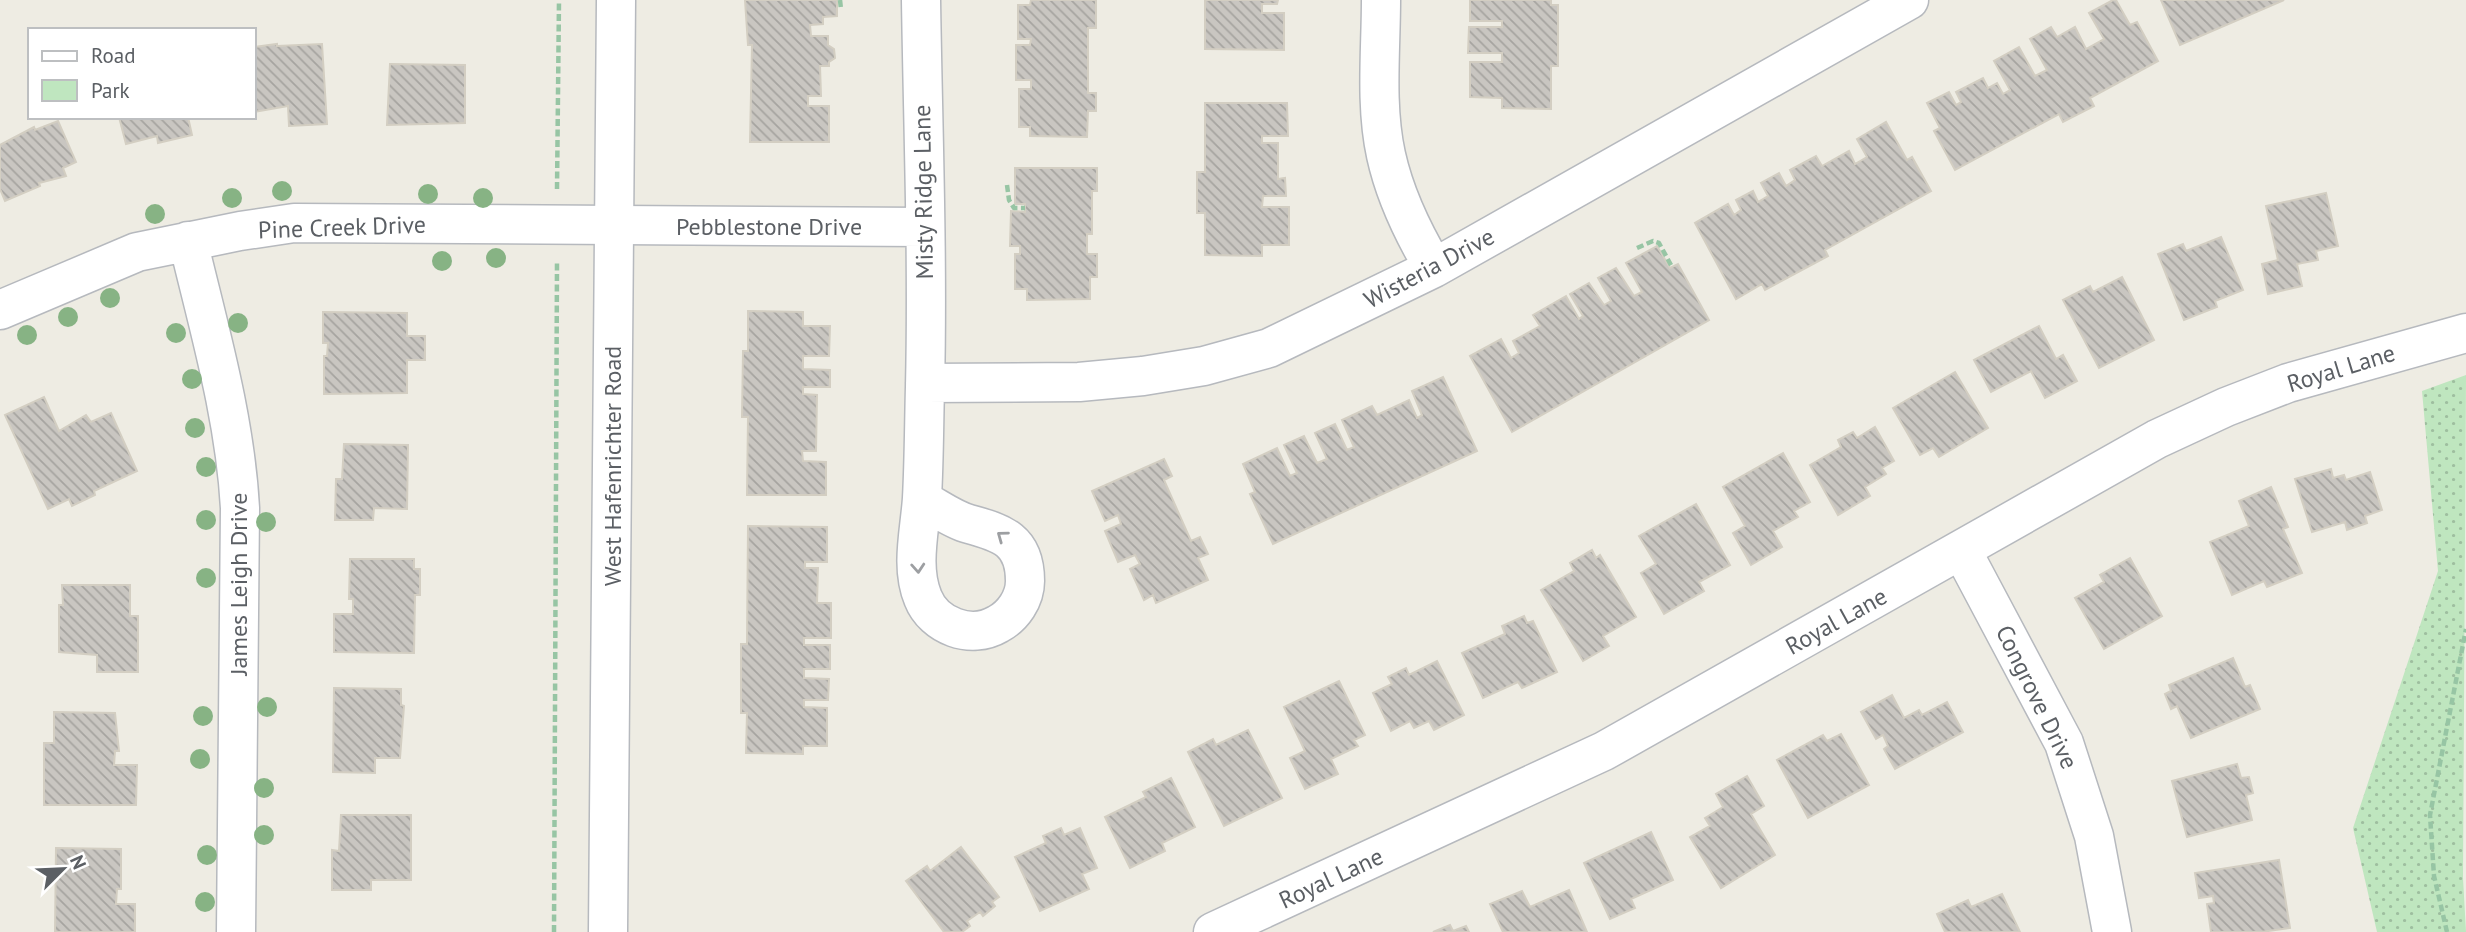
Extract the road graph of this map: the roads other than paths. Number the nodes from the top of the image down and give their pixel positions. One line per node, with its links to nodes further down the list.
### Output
1 (616, 0): 5 (street, West Hafenrichter Road)
2 (921, 0): 6 (street, Misty Ridge Lane)
3 (1381, 0): 8 (street)
4 (1894, 4): 8 (street, Wisteria Drive)
5 (614, 225): 6 (street, Pebblestone Drive); 7 (street, Pine Creek Drive); 15 (street, West Hafenrichter Road)
6 (924, 227): 11 (street, Misty Ridge Lane)
7 (188, 241): 9 (street, Pine Creek Drive); 14 (street, James Leigh Drive)
8 (1434, 268): 11 (street, Wisteria Drive)
9 (0, 310)
10 (2466, 332): 13 (street, Royal Lane)
11 (925, 383): 12 (street, Misty Ridge Lane)
12 (922, 500)
13 (1962, 551): 16 (street, Royal Lane); 17 (street, Congrove Drive)
14 (236, 932)
15 (608, 932)
16 (1213, 932)
17 (2112, 932)

